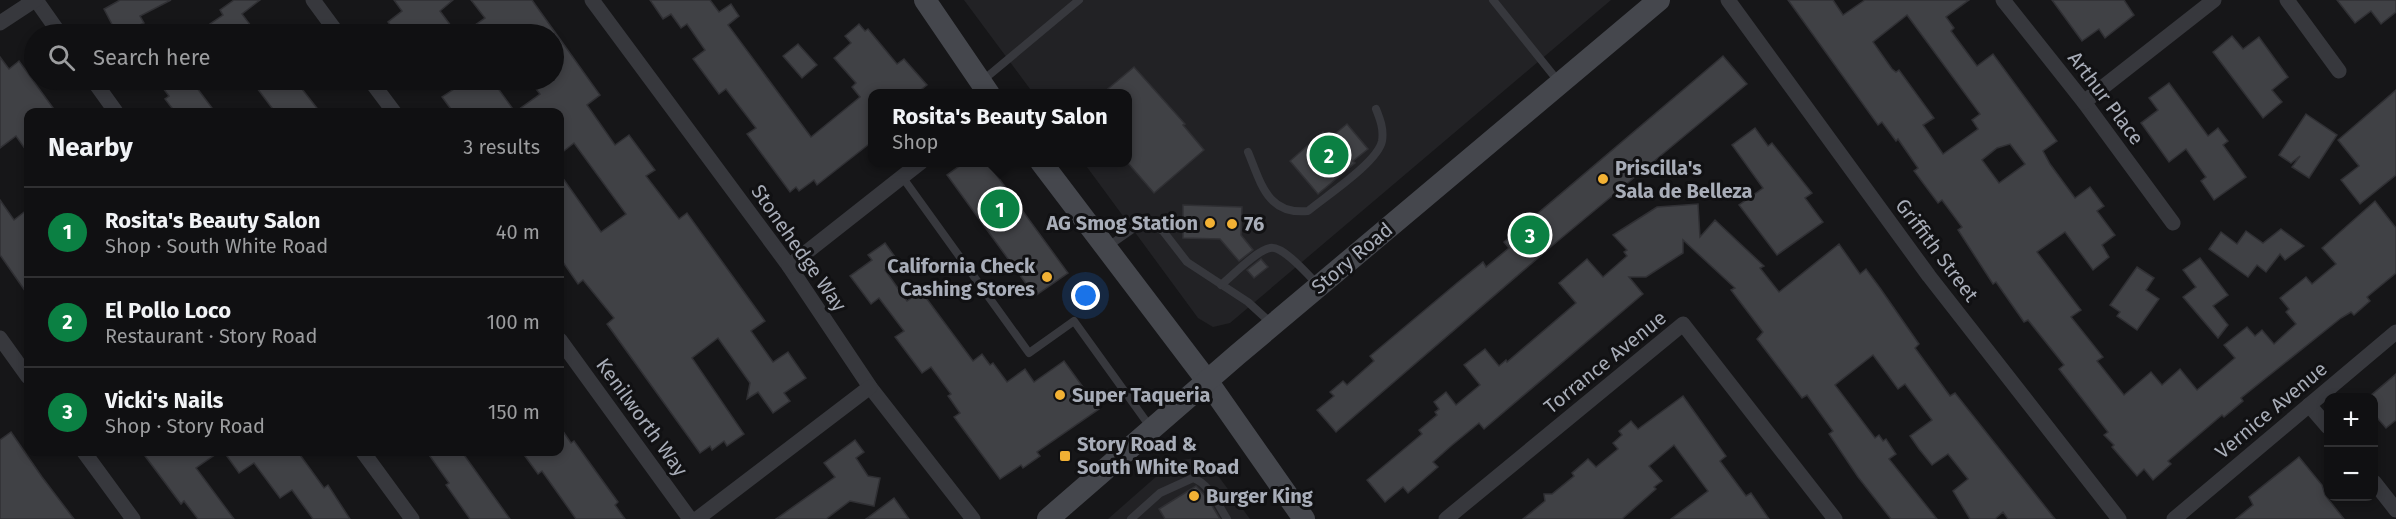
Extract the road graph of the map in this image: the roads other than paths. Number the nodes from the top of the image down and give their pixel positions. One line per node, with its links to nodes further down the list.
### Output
1 (35, 0): 12 (street); 13 (street)
2 (313, 0): 14 (street)
3 (592, 0): 30 (street, Stonehedge Way)
4 (925, 0): 17 (main road)
5 (1079, 0): 17 (lane)
6 (1493, 0): 16 (lane)
7 (1659, 0): 16 (main road, Story Road)
8 (1728, 0): 58 (street, Griffith Street)
9 (2002, 0): 20 (street, Arthur Place)
10 (2214, 0): 20 (street)
11 (2287, 0): 15 (street)
12 (0, 23)
13 (53, 24)
14 (331, 24)
15 (2339, 71)
16 (1560, 83): 32 (main road, Story Road)
17 (985, 88)
18 (100, 90): 21 (street)
19 (378, 90): 22 (street)
20 (2084, 102): 28 (street, Arthur Place)
21 (113, 108)
22 (391, 108)
23 (1376, 109): 24 (lane)
24 (1248, 152)
25 (915, 167): 27 (street)
26 (1045, 167): 29 (main road)
27 (903, 178): 30 (street); 42 (lane)
28 (2173, 223)
29 (1106, 248): 31 (lane); 38 (main road)
30 (789, 266): 39 (street, Stonehedge Way)
31 (1221, 285): 32 (lane); 33 (lane)
32 (1319, 286): 33 (main road, Story Road)
33 (1273, 325): 38 (main road, Story Road)
34 (2396, 332): 40 (street, Vernice Avenue)
35 (0, 338): 37 (street)
36 (564, 346): 49 (street, Kenilworth Way)
37 (24, 371)
38 (1208, 382): 42 (main road, Story Road); 55 (main road)
39 (870, 387): 50 (street); 51 (street, Stonehedge Way)
40 (2309, 405): 41 (street); 59 (street, Vernice Avenue)
41 (2324, 422)
42 (1153, 429): 52 (main road, Story Road)
43 (87, 456): 47 (street)
44 (366, 456): 48 (street)
45 (2378, 488): 46 (street)
46 (2396, 510)
47 (133, 519)
48 (412, 519)
49 (690, 519)
50 (697, 519)
51 (973, 519)
52 (1048, 519)
53 (1131, 519): 54 (lane)
54 (1227, 519)
55 (1304, 519)
56 (1446, 519): 57 (street, Torrance Avenue)
57 (1835, 519)
58 (2119, 519)
59 (2174, 519)

